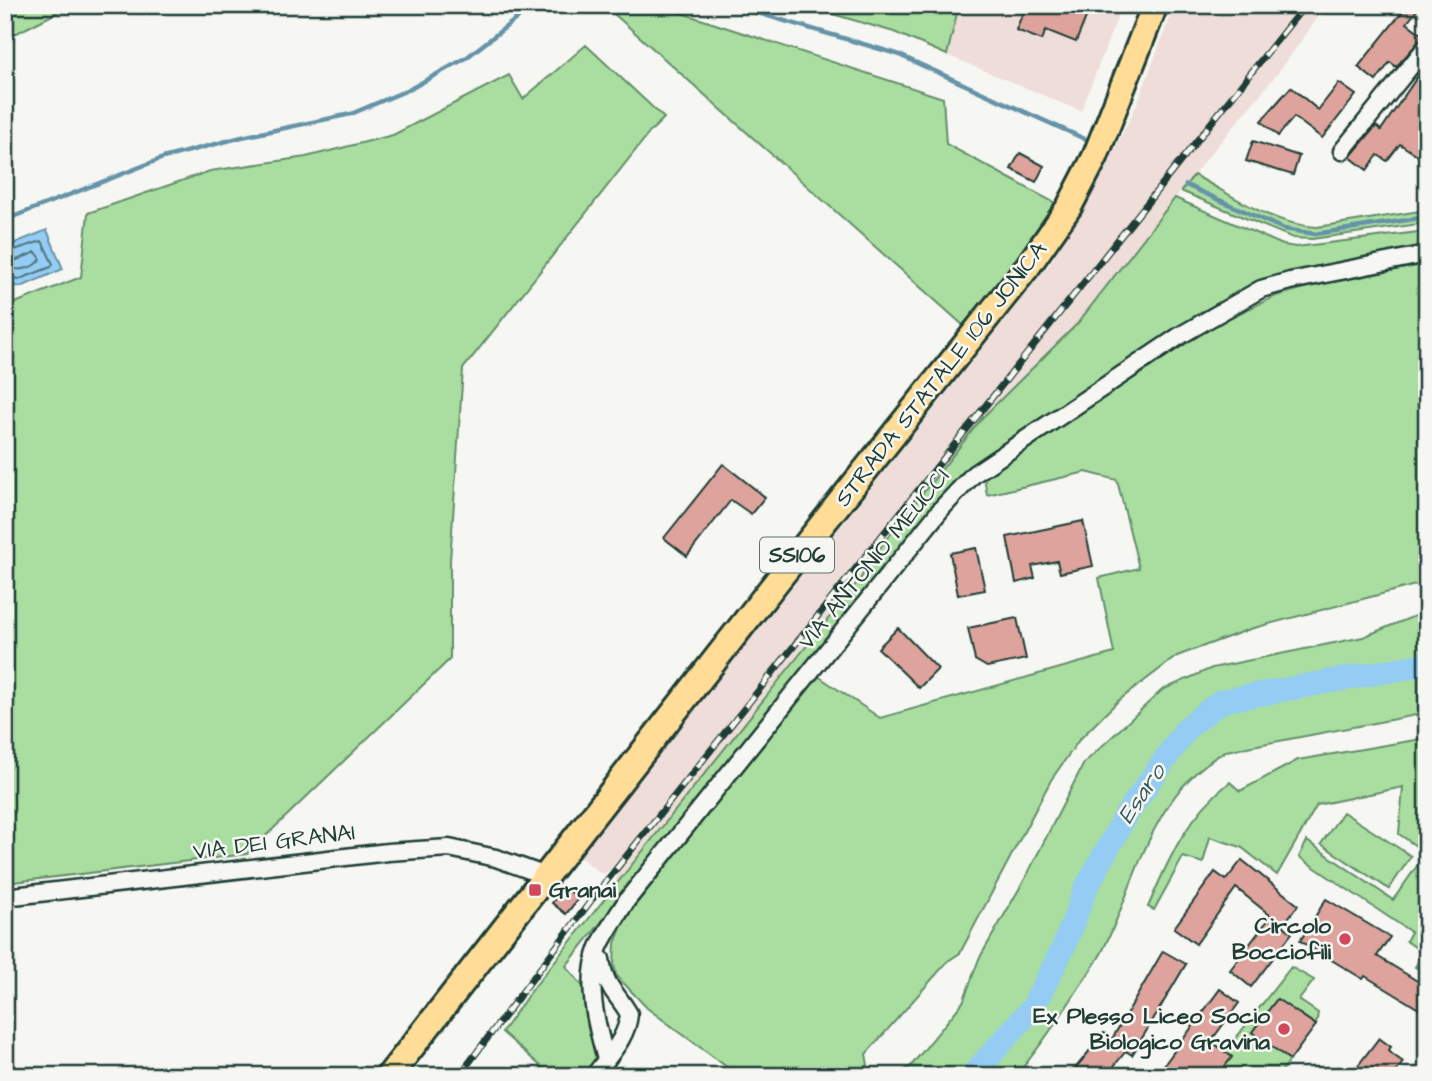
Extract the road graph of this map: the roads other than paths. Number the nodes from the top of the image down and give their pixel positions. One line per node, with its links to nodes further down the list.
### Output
1 (1155, 5): 5 (main road, STRADA STATALE 106 JONICA / SS106)
2 (1427, 46): 3 (street)
3 (1342, 151)
4 (1427, 254): 7 (street, VIA ANTONIO MEUCCI)
5 (546, 876): 6 (street, VIA DEI GRANAI); 9 (main road, STRADA STATALE 106 JONICA / SS106)
6 (5, 897)
7 (600, 946): 8 (street); 8 (street)
8 (606, 1059): 10 (street)
9 (389, 1076)
10 (594, 1076)

